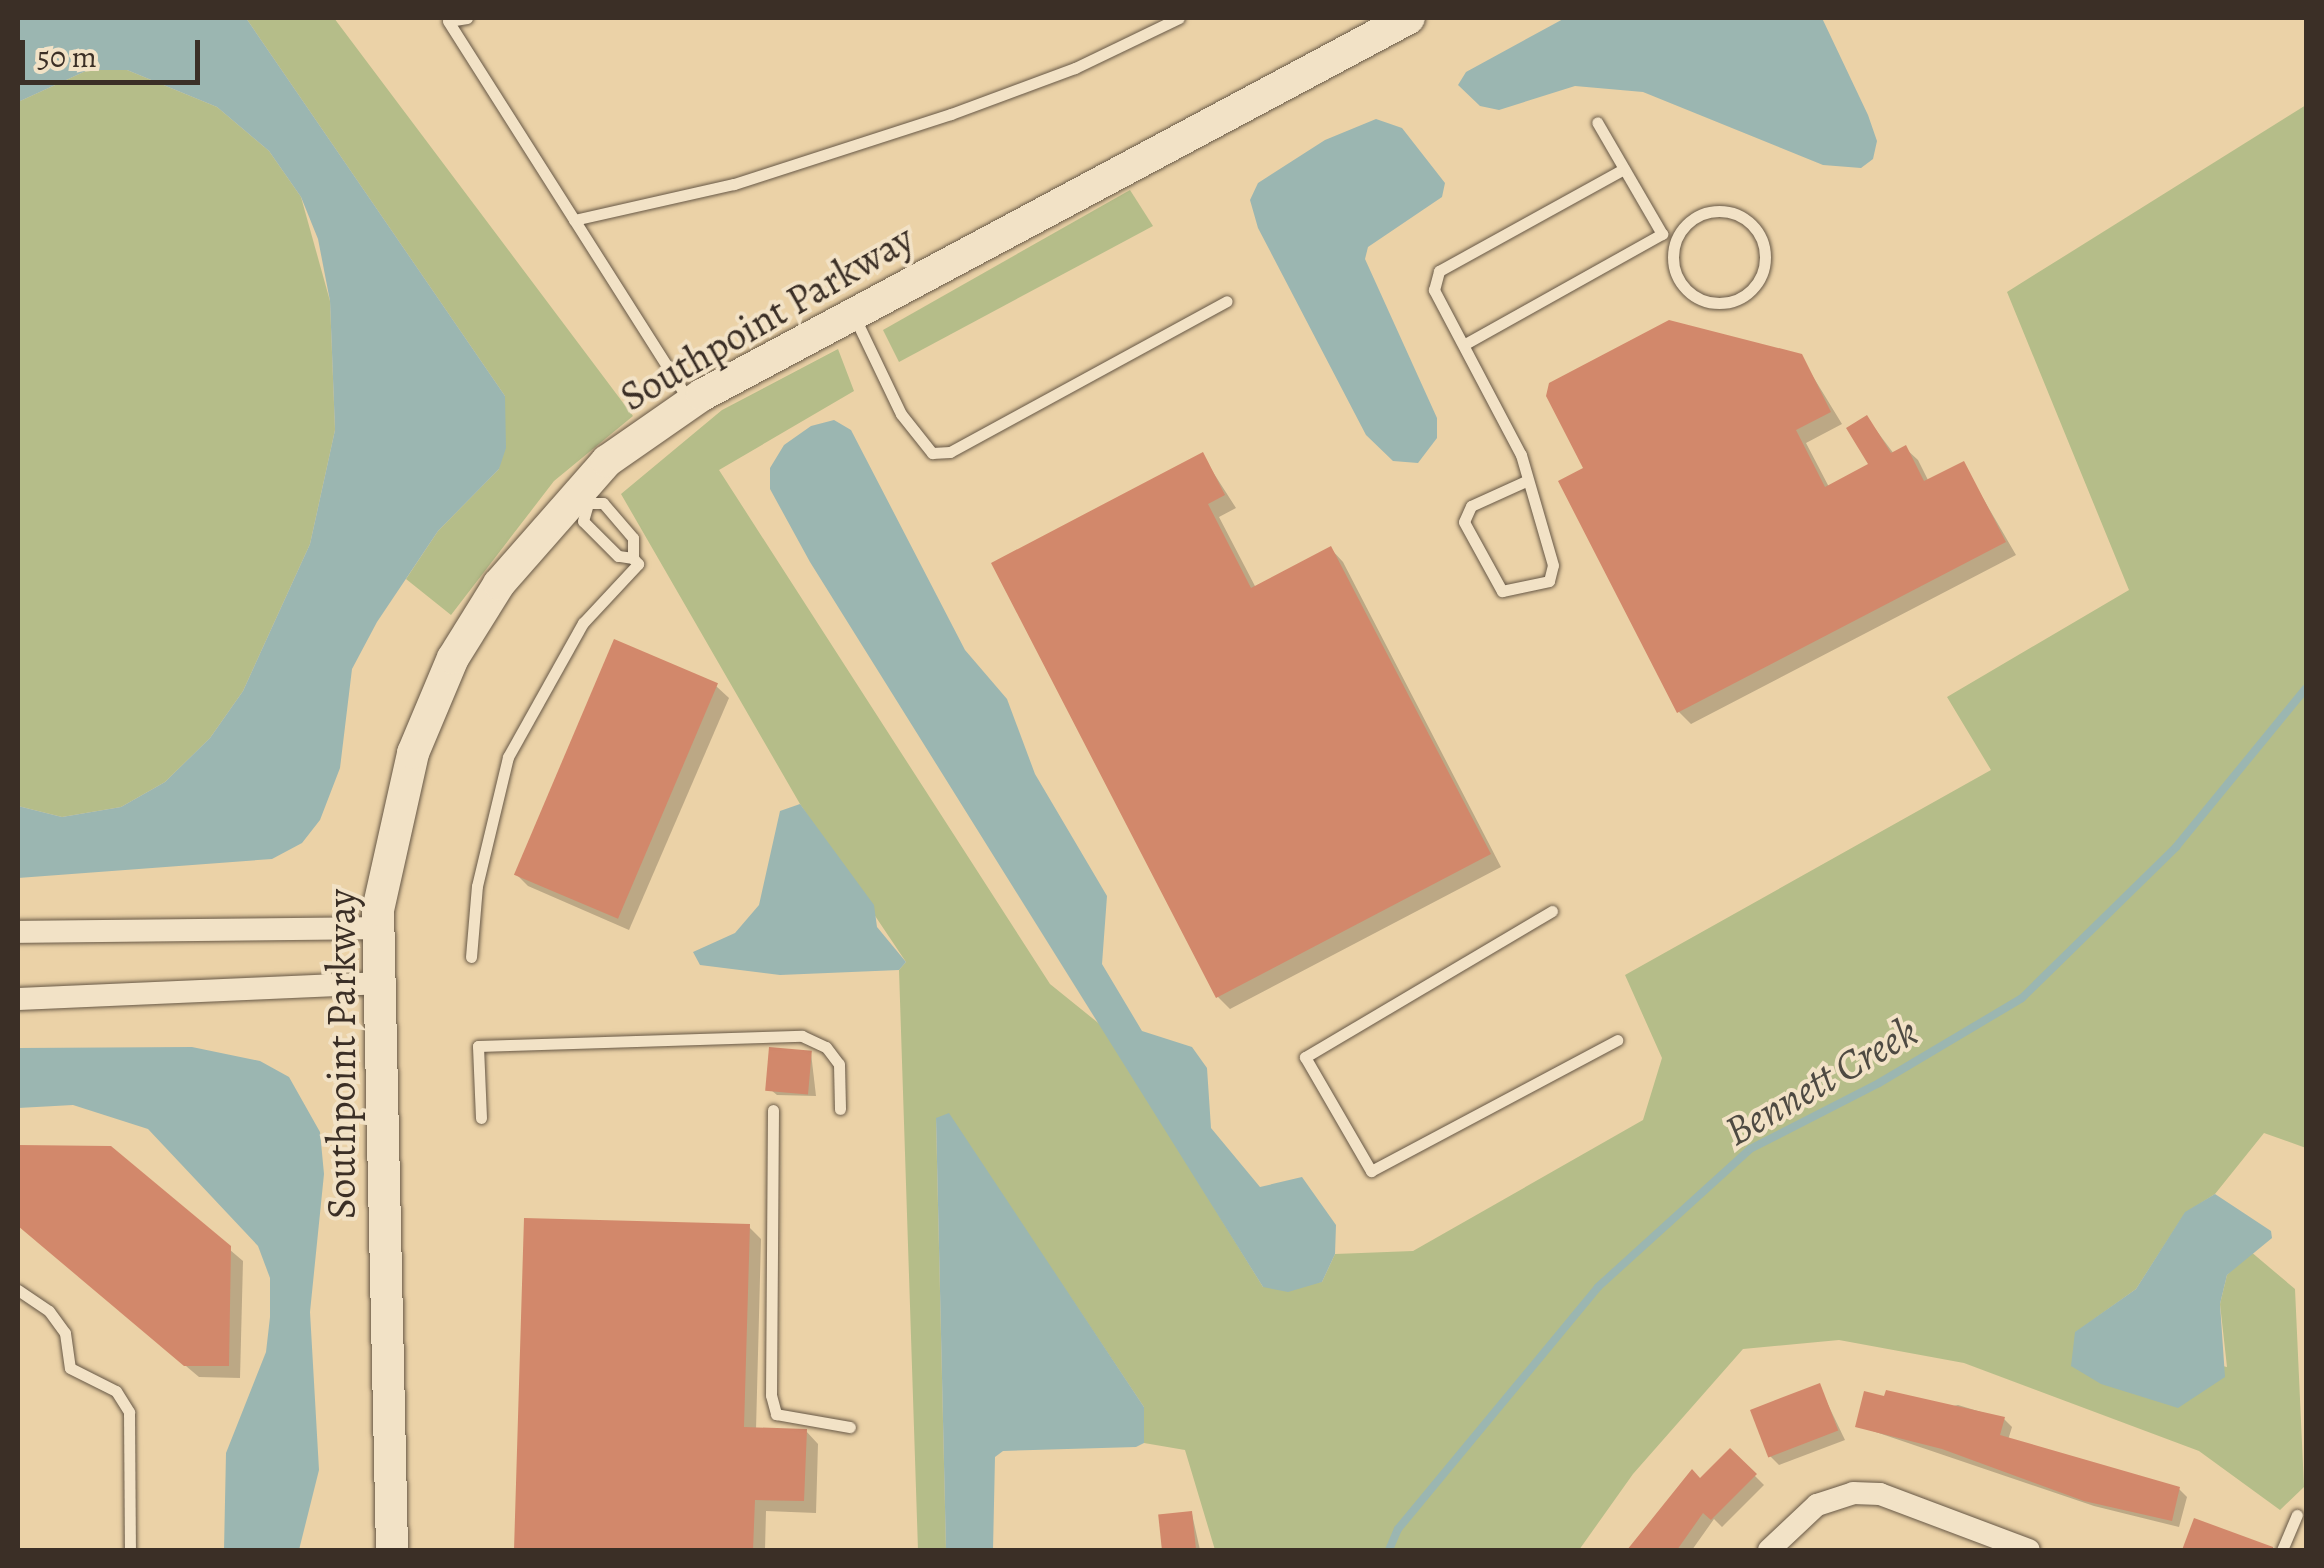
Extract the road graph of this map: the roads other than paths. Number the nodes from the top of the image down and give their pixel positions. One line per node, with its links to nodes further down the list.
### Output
1 (467, 18): 4 (lane)
2 (1179, 18): 7 (lane)
3 (1409, 18): 11 (main road, Southpoint Parkway)
4 (446, 19): 7 (lane)
5 (1597, 122): 6 (lane)
6 (1624, 169): 8 (lane); 12 (lane)
7 (574, 220): 13 (lane)
8 (1662, 234): 9 (lane); 12 (lane)
9 (1676, 239): 9 (lane)
10 (1227, 301): 11 (lane)
11 (853, 314): 13 (main road, Southpoint Parkway)
12 (1465, 344): 14 (lane)
13 (691, 402): 15 (main road, Southpoint Parkway)
14 (1526, 481): 14 (lane)
15 (582, 497): 16 (lane); 16 (lane); 18 (main road, Southpoint Parkway)
16 (632, 558): 20 (lane)
17 (1552, 911): 23 (lane)
18 (378, 928): 19 (street); 21 (main road, Southpoint Parkway)
19 (18, 932)
20 (470, 957)
21 (378, 983): 22 (street); 31 (main road, Southpoint Parkway)
22 (18, 999)
23 (1617, 1040)
24 (840, 1109): 26 (lane)
25 (773, 1110): 28 (lane)
26 (481, 1118)
27 (18, 1290): 30 (lane)
28 (850, 1428)
29 (2297, 1515): 34 (lane)
30 (130, 1550)
31 (392, 1550)
32 (1769, 1550): 33 (street)
33 (2029, 1550)
34 (2282, 1550)

